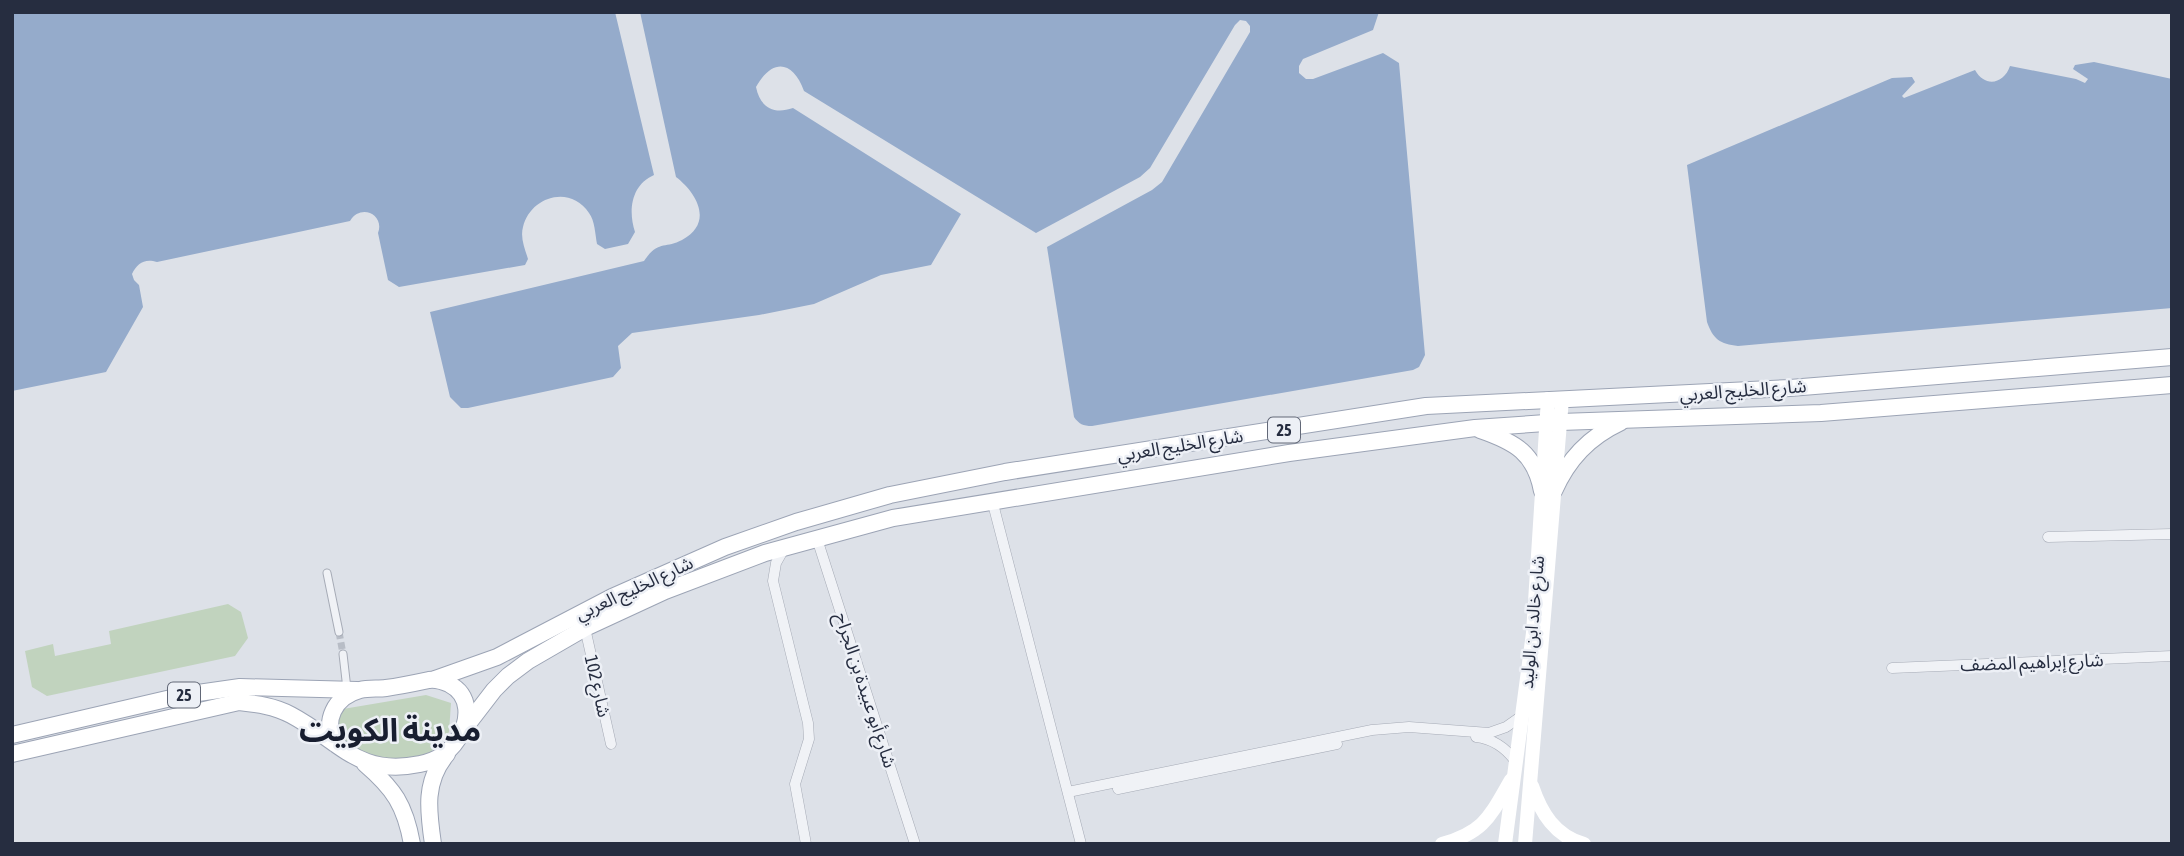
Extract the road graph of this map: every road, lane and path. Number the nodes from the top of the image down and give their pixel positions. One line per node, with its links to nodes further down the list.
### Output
1 (2172, 357): 3 (main road, شارع الخليج العربي / 25)
2 (2172, 385): 4 (main road, شارع الخليج العربي / 25)
3 (1555, 399): 5 (main road, شارع خالد ابن الوليد); 19 (main road, شارع الخليج العربي / 25)
4 (1625, 420): 5 (main road, شارع الخليج العربي / 25); 7 (main road)
5 (1553, 423): 6 (main road, شارع الخليج العربي / 25); 7 (main road, شارع خالد ابن الوليد)
6 (1475, 428): 7 (main road); 8 (main road, شارع الخليج العربي / 25)
7 (1548, 491): 21 (main road, شارع خالد ابن الوليد); 31 (main road, شارع خالد ابن الوليد)
8 (992, 500): 11 (main road, شارع الخليج العربي / 25); 32 (street)
9 (2172, 534): 10 (street)
10 (2048, 537)
11 (813, 539): 12 (main road, شارع الخليج العربي / 25); 36 (street, شارع أبو عبيدة بن الجراح)
12 (785, 546): 14 (main road, شارع الخليج العربي / 25); 35 (street)
13 (327, 573): 15 (street)
14 (585, 628): 22 (main road, شارع الخليج العربي / 25); 26 (street, شارع 102)
15 (339, 632)
16 (343, 654): 20 (street)
17 (2172, 656): 18 (street, شارع إبراهيم المضف)
18 (1892, 668)
19 (435, 679): 20 (main road, 25); 22 (main road)
20 (353, 690): 23 (main road, 25); 25 (main road)
21 (1522, 715): 24 (street); 30 (main road, شارع خالد ابن الوليد)
22 (464, 729): 27 (main road, 25)
23 (12, 735)
24 (1483, 736): 30 (street); 32 (street)
25 (335, 744): 28 (main road, 25); 29 (main road, 25)
26 (611, 744)
27 (453, 748): 29 (main road, 25); 34 (main road)
28 (12, 754)
29 (363, 762): 33 (main road)
30 (1516, 767): 38 (main road); 39 (main road, شارع خالد ابن الوليد)
31 (1529, 779): 40 (main road, شارع خالد ابن الوليد); 41 (main road)
32 (1069, 795): 37 (street)
33 (412, 844)
34 (433, 844)
35 (806, 844)
36 (915, 844)
37 (1081, 844)
38 (1442, 844)
39 (1505, 844)
40 (1525, 844)
41 (1584, 844)

